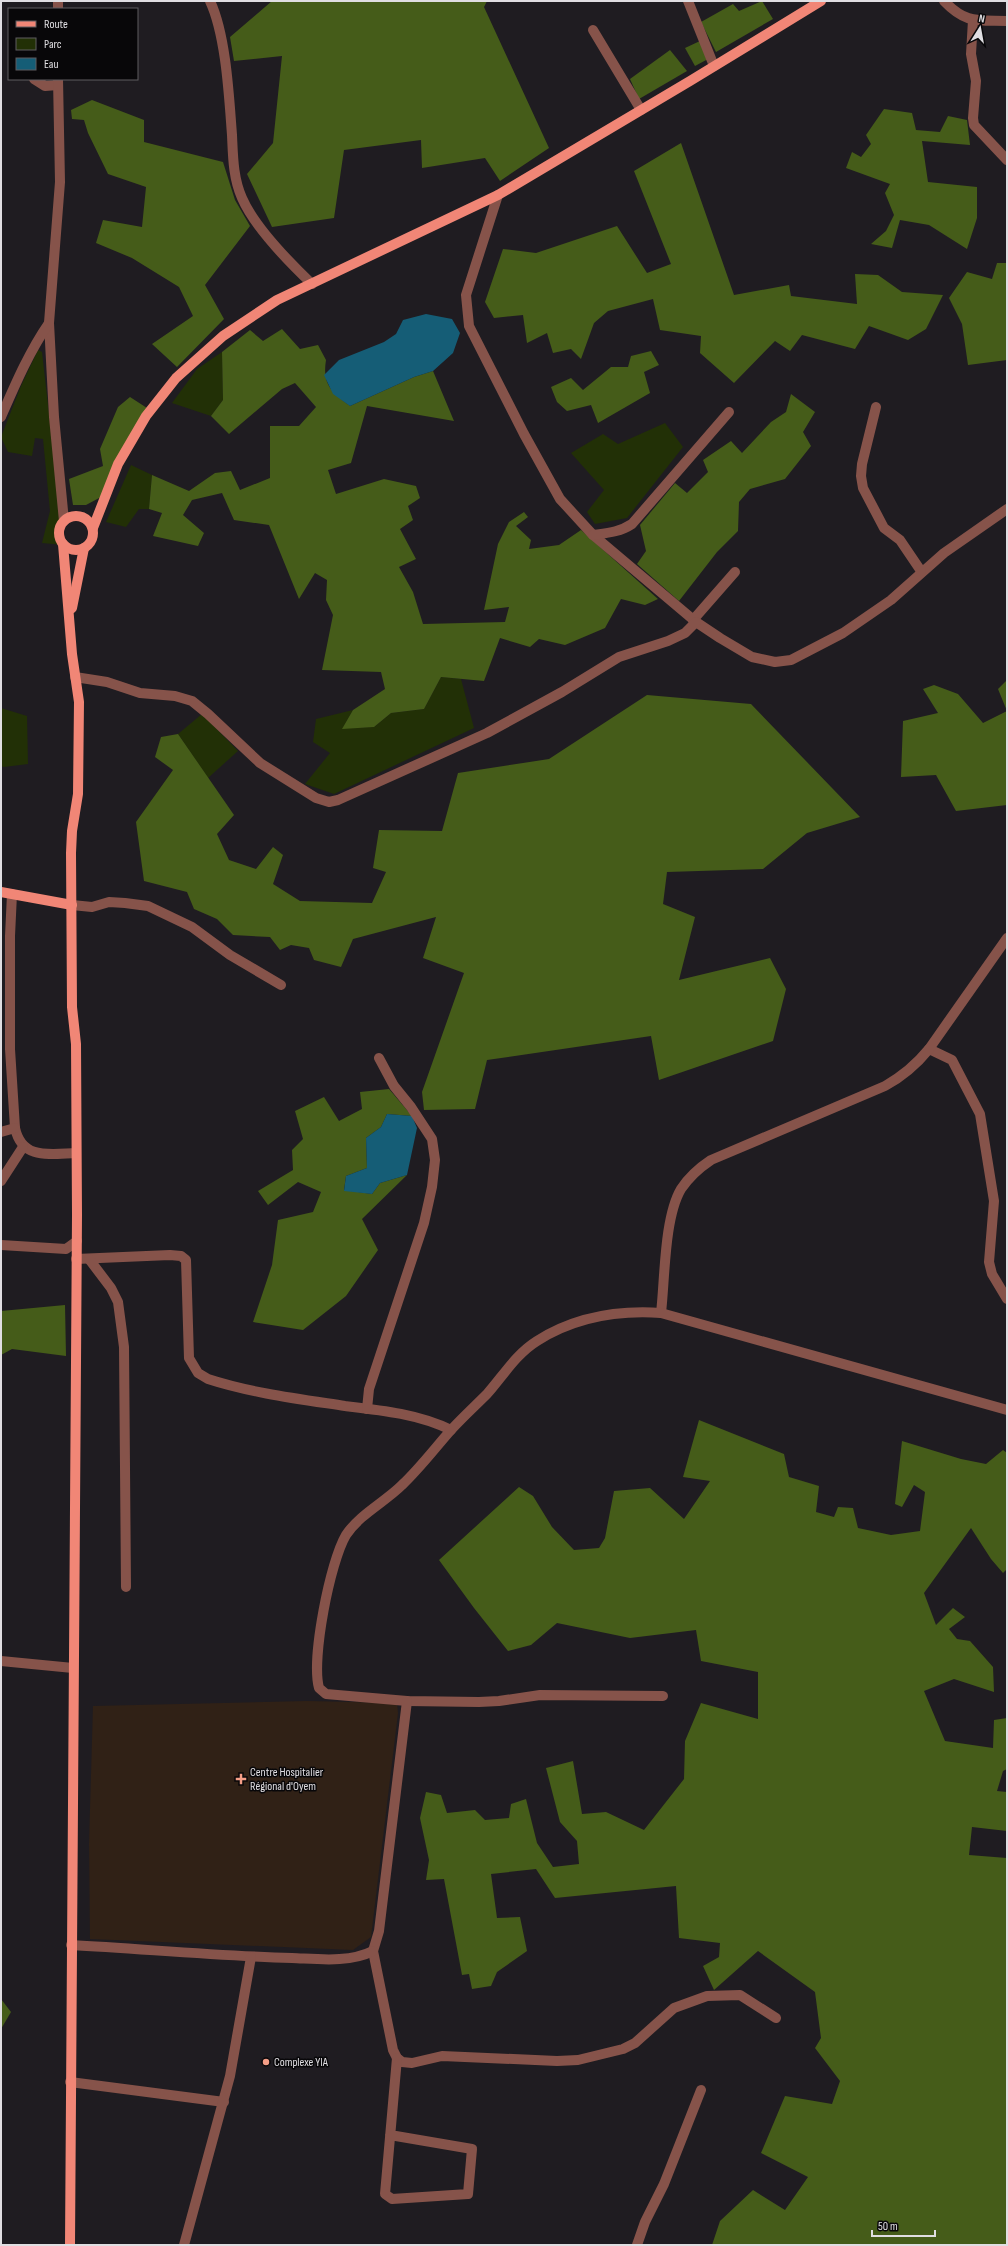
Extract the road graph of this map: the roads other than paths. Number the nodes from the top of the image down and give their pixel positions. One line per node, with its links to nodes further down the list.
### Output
1 (210, 1): 14 (street)
2 (688, 1): 8 (street)
3 (821, 1): 8 (main road)
4 (944, 1): 5 (street)
5 (973, 20): 6 (street); 12 (street)
6 (1007, 21)
7 (593, 30): 11 (street)
8 (714, 66): 11 (main road)
9 (36, 80): 10 (street)
10 (58, 82): 15 (street)
11 (641, 110): 13 (main road)
12 (1007, 160)
13 (498, 195): 14 (main road); 22 (street)
14 (312, 284): 21 (main road)
15 (49, 323): 18 (street); 20 (street)
16 (876, 407): 25 (street)
17 (729, 412): 22 (street)
18 (2, 413)
19 (1007, 509): 25 (street)
20 (64, 521): 21 (main road); 23 (main road)
21 (93, 528): 24 (main road)
22 (593, 535): 28 (street)
23 (63, 544): 24 (main road); 27 (main road)
24 (84, 548): 27 (main road)
25 (921, 571): 28 (street)
26 (735, 572): 28 (street)
27 (70, 620): 29 (main road)
28 (694, 621): 29 (street)
29 (75, 677): 32 (main road)
30 (1, 892): 31 (main road)
31 (12, 894): 32 (main road); 36 (street)
32 (72, 905): 34 (street); 42 (main road)
33 (1007, 938): 37 (street)
34 (281, 985)
35 (1, 1041): 36 (street)
36 (10, 1048): 39 (street)
37 (929, 1049): 48 (street); 49 (street)
38 (379, 1058): 50 (street)
39 (15, 1128): 40 (street); 41 (street)
40 (1, 1132)
41 (23, 1147): 42 (street); 43 (street)
42 (76, 1153): 44 (main road)
43 (1, 1181)
44 (77, 1240): 45 (street); 46 (main road)
45 (1, 1245)
46 (76, 1259): 47 (street); 55 (main road)
47 (89, 1259): 50 (street); 53 (street)
48 (1007, 1300)
49 (661, 1313): 51 (street); 52 (street)
50 (367, 1409): 52 (street)
51 (1007, 1410)
52 (451, 1430): 57 (street)
53 (126, 1587)
54 (1, 1661): 55 (street)
55 (73, 1668): 58 (main road)
56 (663, 1696): 57 (street)
57 (407, 1701): 59 (street)
58 (71, 1945): 60 (street); 63 (main road)
59 (373, 1951): 60 (street); 62 (street)
60 (251, 1957): 65 (street)
61 (776, 2018): 62 (street)
62 (397, 2058): 66 (street)
63 (70, 2082): 65 (street); 67 (main road)
64 (701, 2090): 69 (street)
65 (224, 2102): 68 (street)
66 (390, 2135): 66 (street)
67 (70, 2245)
68 (184, 2245)
69 (637, 2245)

